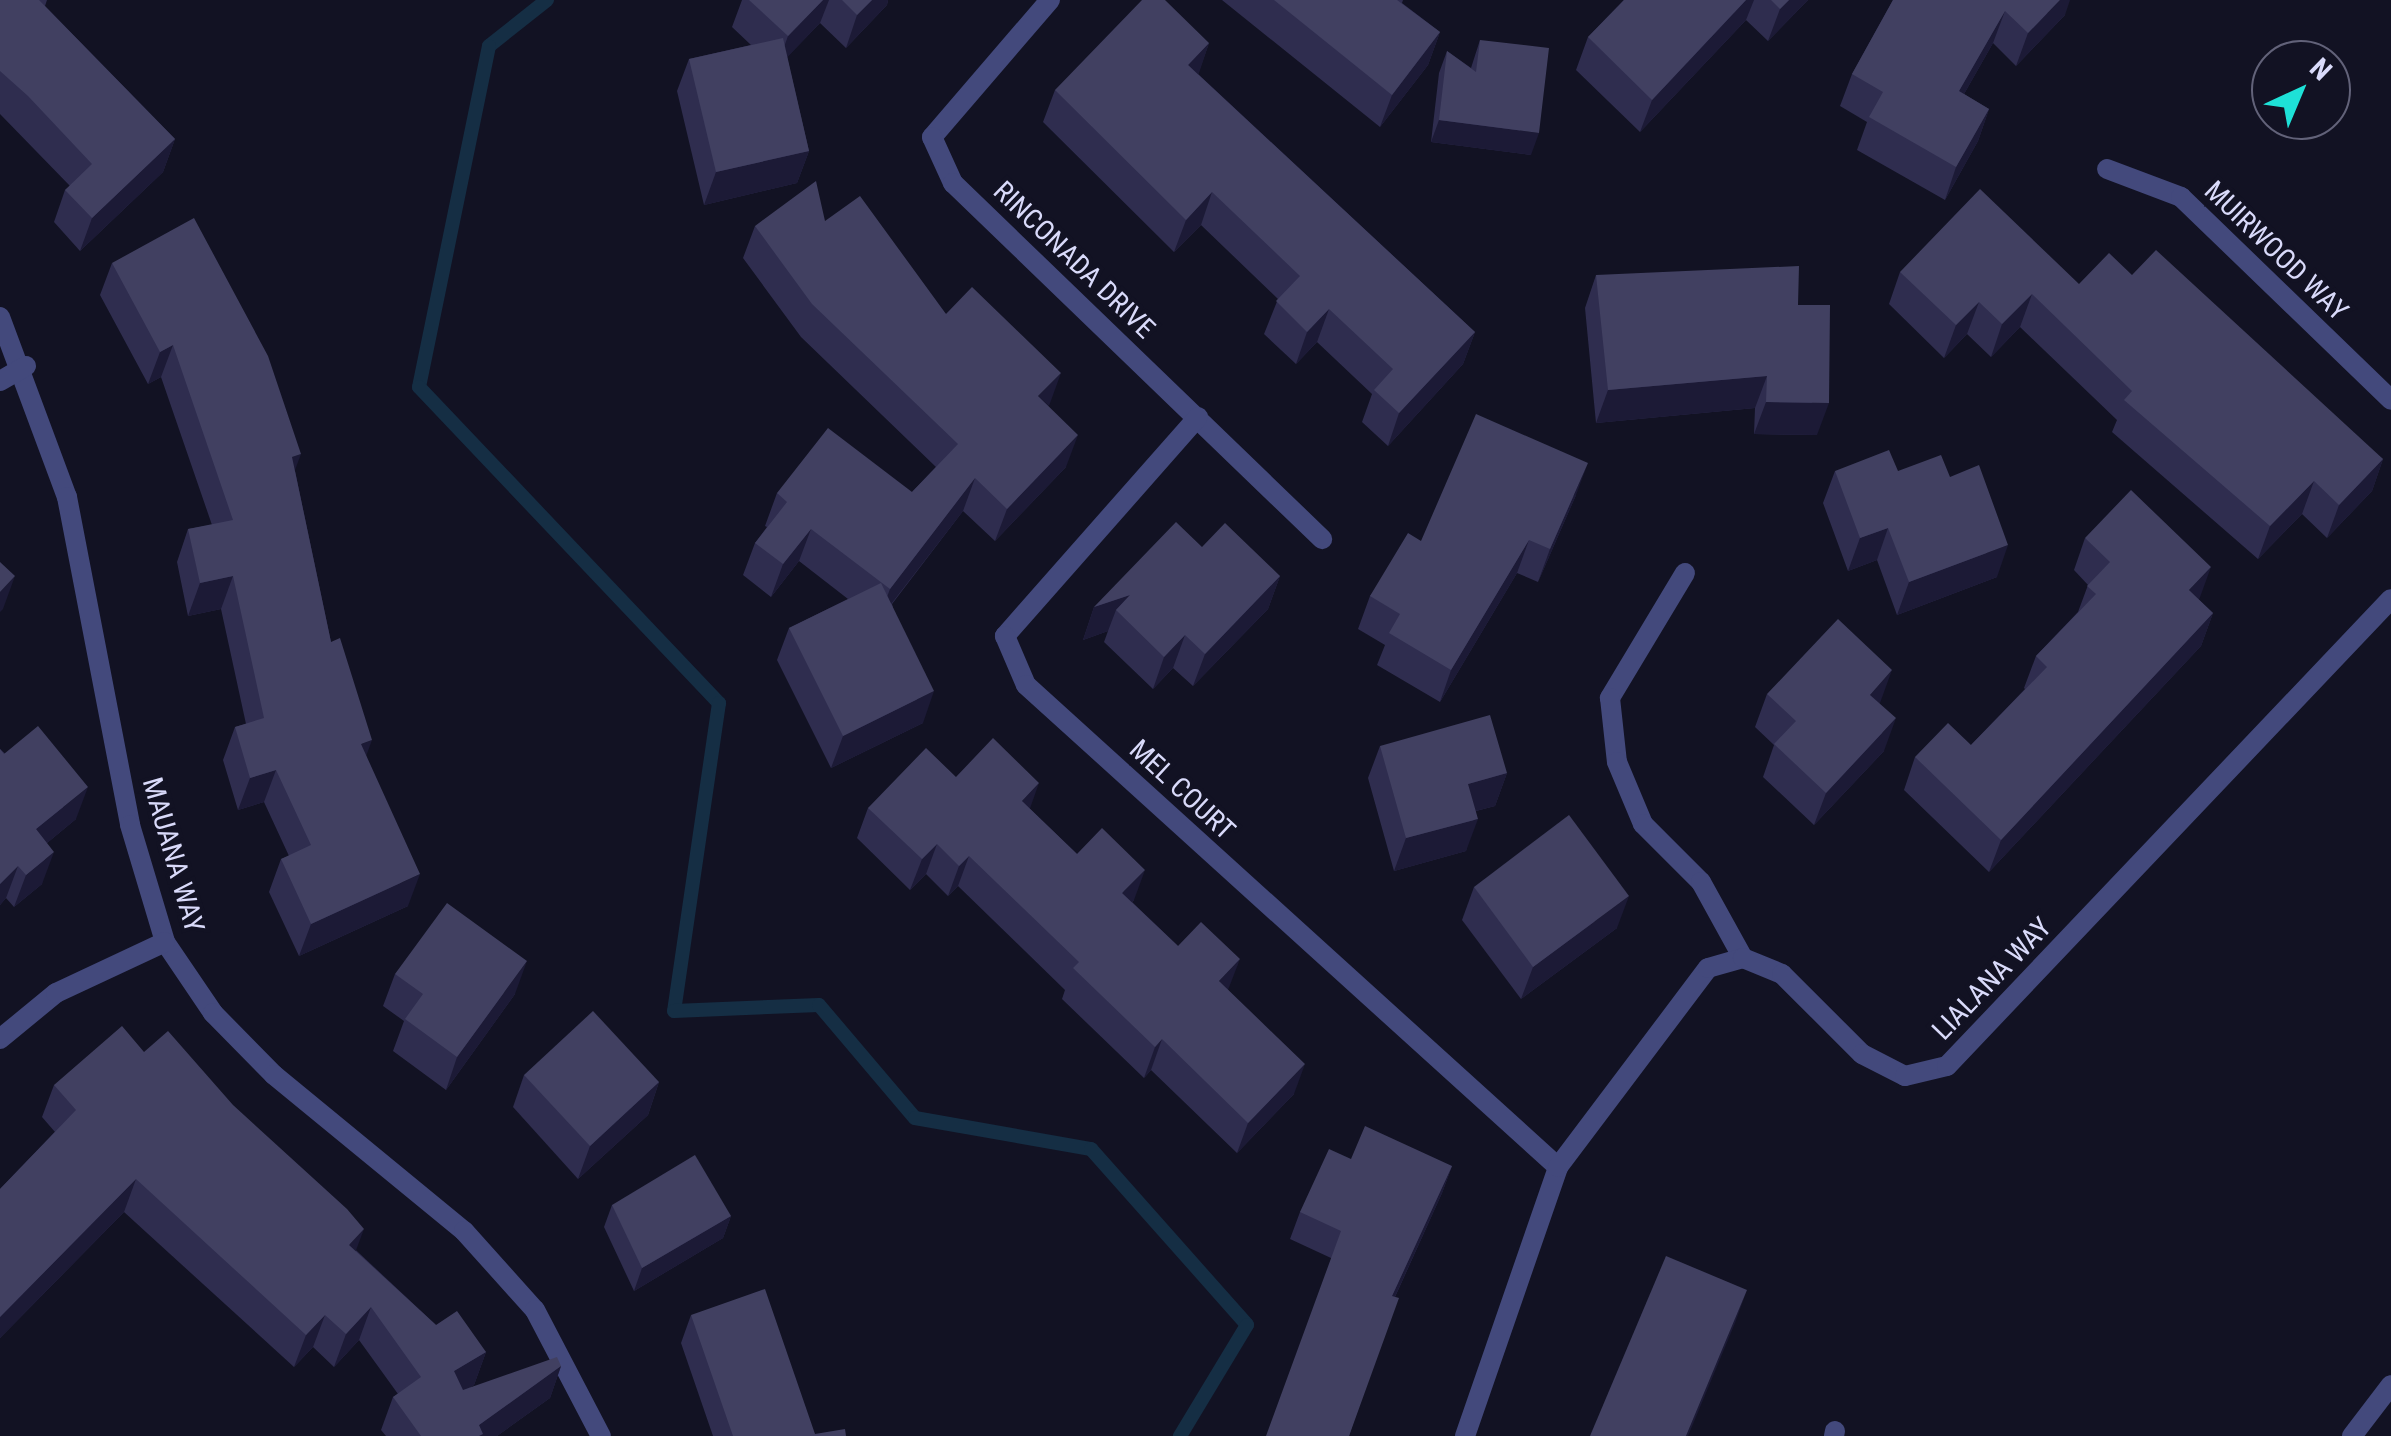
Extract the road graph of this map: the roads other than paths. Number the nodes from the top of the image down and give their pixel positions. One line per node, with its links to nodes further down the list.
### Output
1 (1050, 0): 7 (street, RINCONADA DRIVE)
2 (2107, 169): 6 (street, MUIRWOOD WAY)
3 (0, 317): 4 (street, MAUANA WAY)
4 (26, 366): 5 (street); 11 (street, MAUANA WAY)
5 (0, 381)
6 (2391, 400)
7 (1198, 416): 8 (street, RINCONADA DRIVE); 14 (street, MEL COURT)
8 (1322, 538)
9 (1685, 572): 12 (street)
10 (2391, 599): 12 (street, LIALANA WAY)
11 (165, 942): 13 (street); 16 (street, MAUANA WAY)
12 (1743, 958): 14 (street)
13 (0, 1039)
14 (1558, 1166): 17 (street)
15 (2391, 1384): 18 (street)
16 (601, 1436)
17 (1465, 1436)
18 (2352, 1436)

